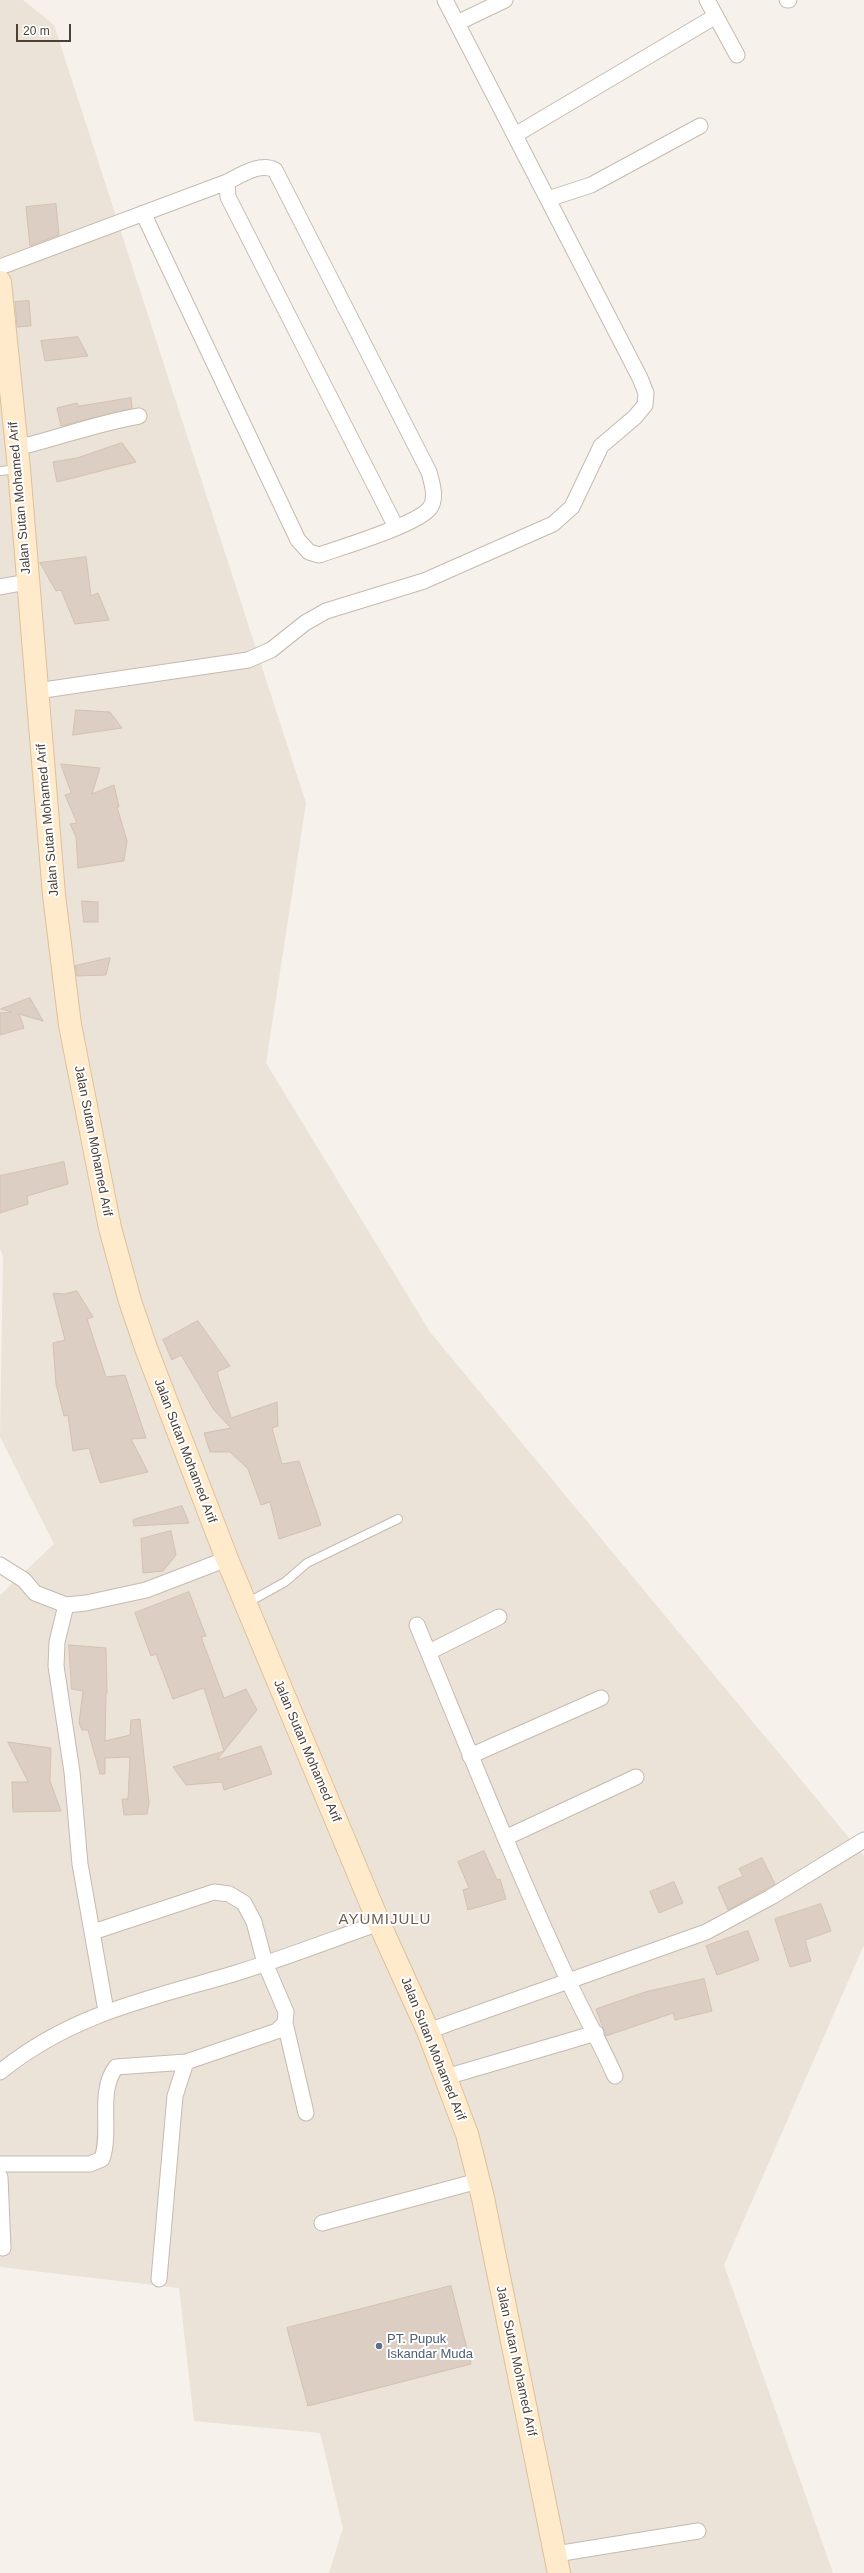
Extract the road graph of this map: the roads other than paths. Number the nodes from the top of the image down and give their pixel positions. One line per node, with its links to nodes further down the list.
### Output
1 (445, 0): 5 (street)
2 (505, 0): 5 (street)
3 (707, 0): 4 (street)
4 (716, 16): 6 (street); 8 (street)
5 (457, 23): 8 (street)
6 (737, 55)
7 (700, 126): 10 (street)
8 (515, 135): 10 (street)
9 (227, 182): 11 (street); 18 (street); 18 (street)
10 (548, 199): 21 (street)
11 (143, 213): 12 (street); 18 (street)
12 (0, 267)
13 (0, 283): 14 (street, Jalan Sutan Mohamed Arif)
14 (5, 393): 16 (street, Jalan Sutan Mohamed Arif)
15 (139, 416): 16 (street)
16 (16, 448): 17 (street, Jalan Sutan Mohamed Arif)
17 (9, 470): 19 (street, Jalan Sutan Mohamed Arif)
18 (396, 527)
19 (27, 582): 20 (street); 21 (street, Jalan Sutan Mohamed Arif)
20 (0, 587)
21 (37, 691): 23 (street, Jalan Sutan Mohamed Arif)
22 (398, 1519): 25 (lane)
23 (227, 1559): 25 (street, Jalan Sutan Mohamed Arif); 26 (street)
24 (0, 1565): 26 (street)
25 (246, 1603): 35 (street, Jalan Sutan Mohamed Arif)
26 (66, 1605): 36 (street)
27 (499, 1617): 29 (street)
28 (418, 1625): 29 (street)
29 (429, 1652): 31 (street)
30 (600, 1698): 31 (street)
31 (470, 1756): 33 (street)
32 (636, 1777): 33 (street)
33 (505, 1838): 38 (street)
34 (864, 1840): 38 (street)
35 (379, 1923): 37 (street); 41 (street, Jalan Sutan Mohamed Arif)
36 (93, 1932): 37 (street); 39 (street)
37 (265, 1963): 39 (street); 40 (street)
38 (567, 1980): 41 (street); 42 (street)
39 (106, 2011): 44 (street)
40 (285, 2023): 43 (street); 47 (street)
41 (428, 2031): 46 (street, Jalan Sutan Mohamed Arif)
42 (596, 2033): 45 (street); 46 (street)
43 (186, 2062): 48 (street); 53 (street)
44 (1, 2066)
45 (615, 2076)
46 (446, 2077): 50 (street, Jalan Sutan Mohamed Arif)
47 (306, 2113)
48 (0, 2164)
49 (0, 2177): 52 (street)
50 (478, 2181): 51 (street); 55 (street, Jalan Sutan Mohamed Arif)
51 (322, 2223)
52 (3, 2248)
53 (160, 2279)
54 (698, 2531): 55 (street)
55 (557, 2564)

